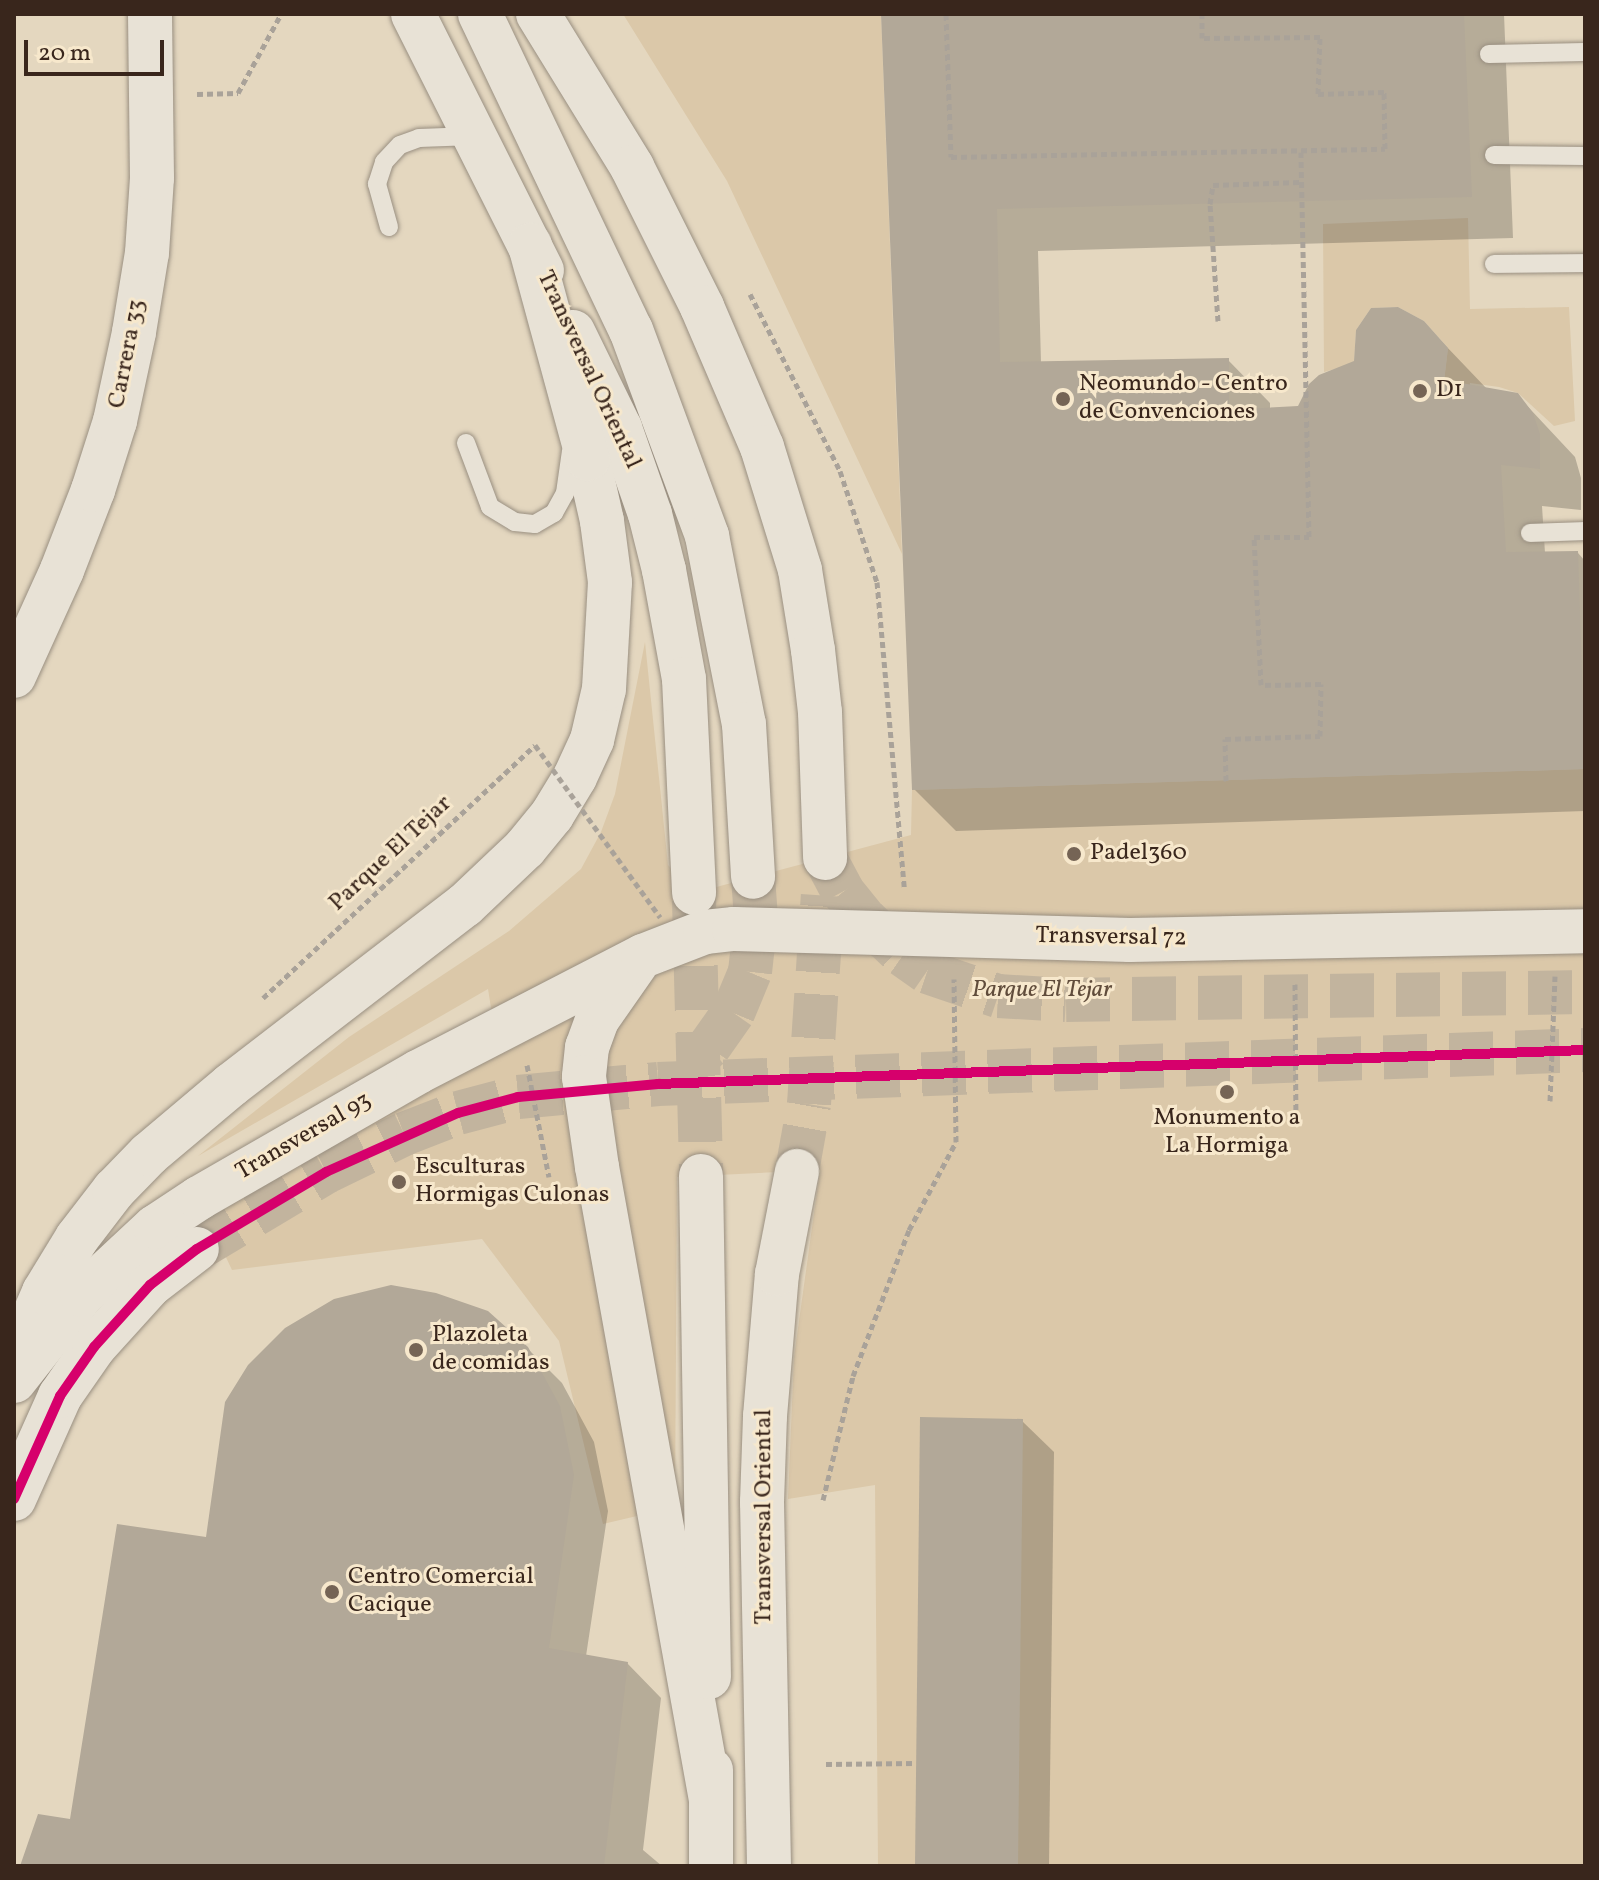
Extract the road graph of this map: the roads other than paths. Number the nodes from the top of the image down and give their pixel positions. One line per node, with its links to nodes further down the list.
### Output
1 (150, 14): 18 (main road, Carrera 33)
2 (413, 14): 7 (main road, Transversal Oriental)
3 (480, 14): 20 (main road)
4 (538, 14): 19 (main road)
5 (1585, 52): 6 (lane)
6 (1489, 54)
7 (474, 136): 10 (lane); 11 (main road, Transversal Oriental)
8 (1494, 155): 9 (lane)
9 (1585, 156)
10 (389, 227)
11 (530, 245): 14 (main road); 21 (main road, Transversal Oriental)
12 (1585, 263): 13 (lane)
13 (1494, 264)
14 (570, 392): 15 (lane); 27 (main road)
15 (466, 443)
16 (1585, 531): 17 (lane)
17 (1530, 533)
18 (14, 676)
19 (825, 858)
20 (753, 877)
21 (677, 905)
22 (1571, 931): 23 (main road, Transversal 72)
23 (643, 956): 28 (main road, Transversal 93); 30 (main road)
24 (797, 1171): 32 (main road, Transversal Oriental)
25 (701, 1176): 30 (main road)
26 (197, 1249): 29 (main road)
27 (14, 1360)
28 (14, 1381)
29 (14, 1499)
30 (711, 1800): 31 (main road)
31 (711, 1866)
32 (769, 1866)

